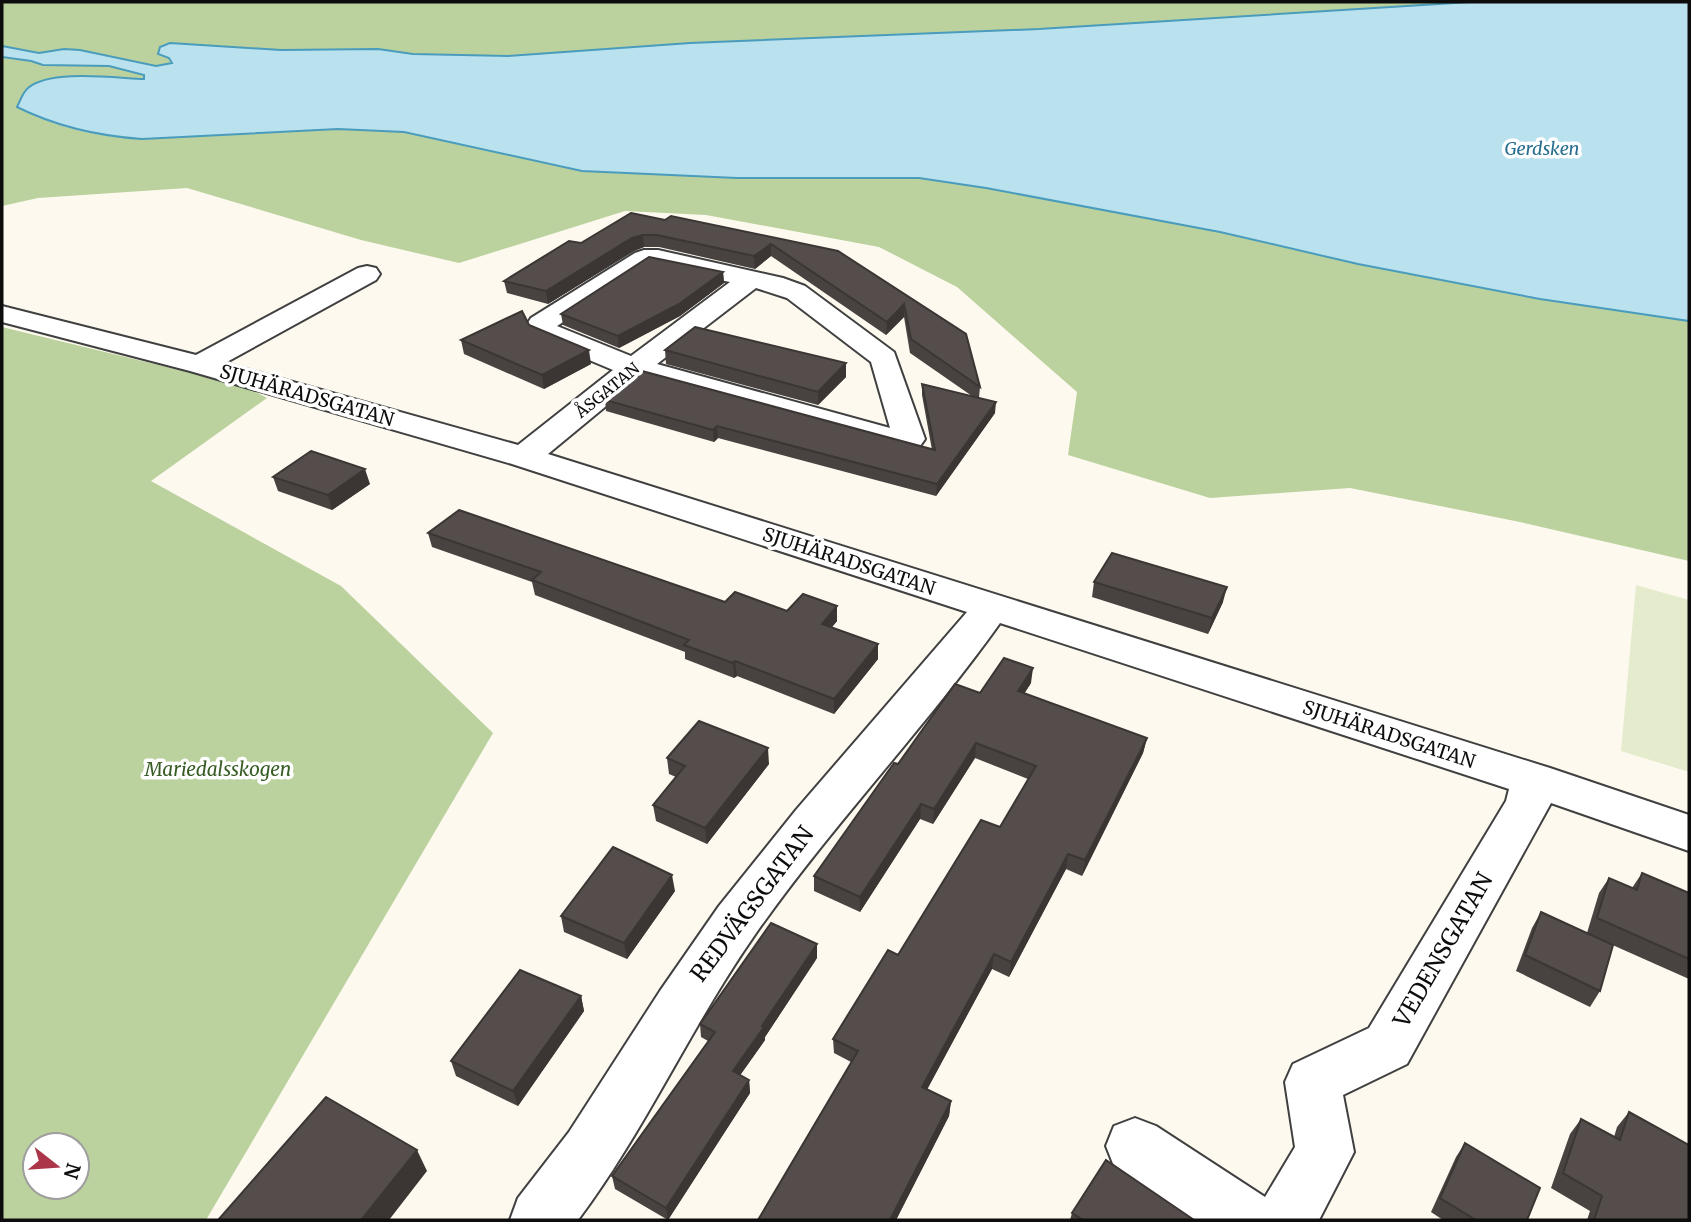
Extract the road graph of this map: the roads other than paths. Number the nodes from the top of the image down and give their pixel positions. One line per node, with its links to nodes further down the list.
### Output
1 (367, 274): 4 (street)
2 (751, 279): 5 (street, ÅSGATAN); 5 (street); 5 (street)
3 (2, 314): 4 (street, SJUHÄRADSGATAN)
4 (200, 365): 6 (street, SJUHÄRADSGATAN)
5 (635, 367): 6 (street, ÅSGATAN)
6 (524, 457): 7 (street, SJUHÄRADSGATAN)
7 (991, 608): 8 (street, SJUHÄRADSGATAN); 11 (street, REDVÄGSGATAN)
8 (1534, 780): 9 (street, SJUHÄRADSGATAN); 13 (street, VEDENSGATAN)
9 (1689, 833)
10 (1135, 1146): 12 (street)
11 (540, 1220)
12 (1245, 1220)
13 (1286, 1220)

